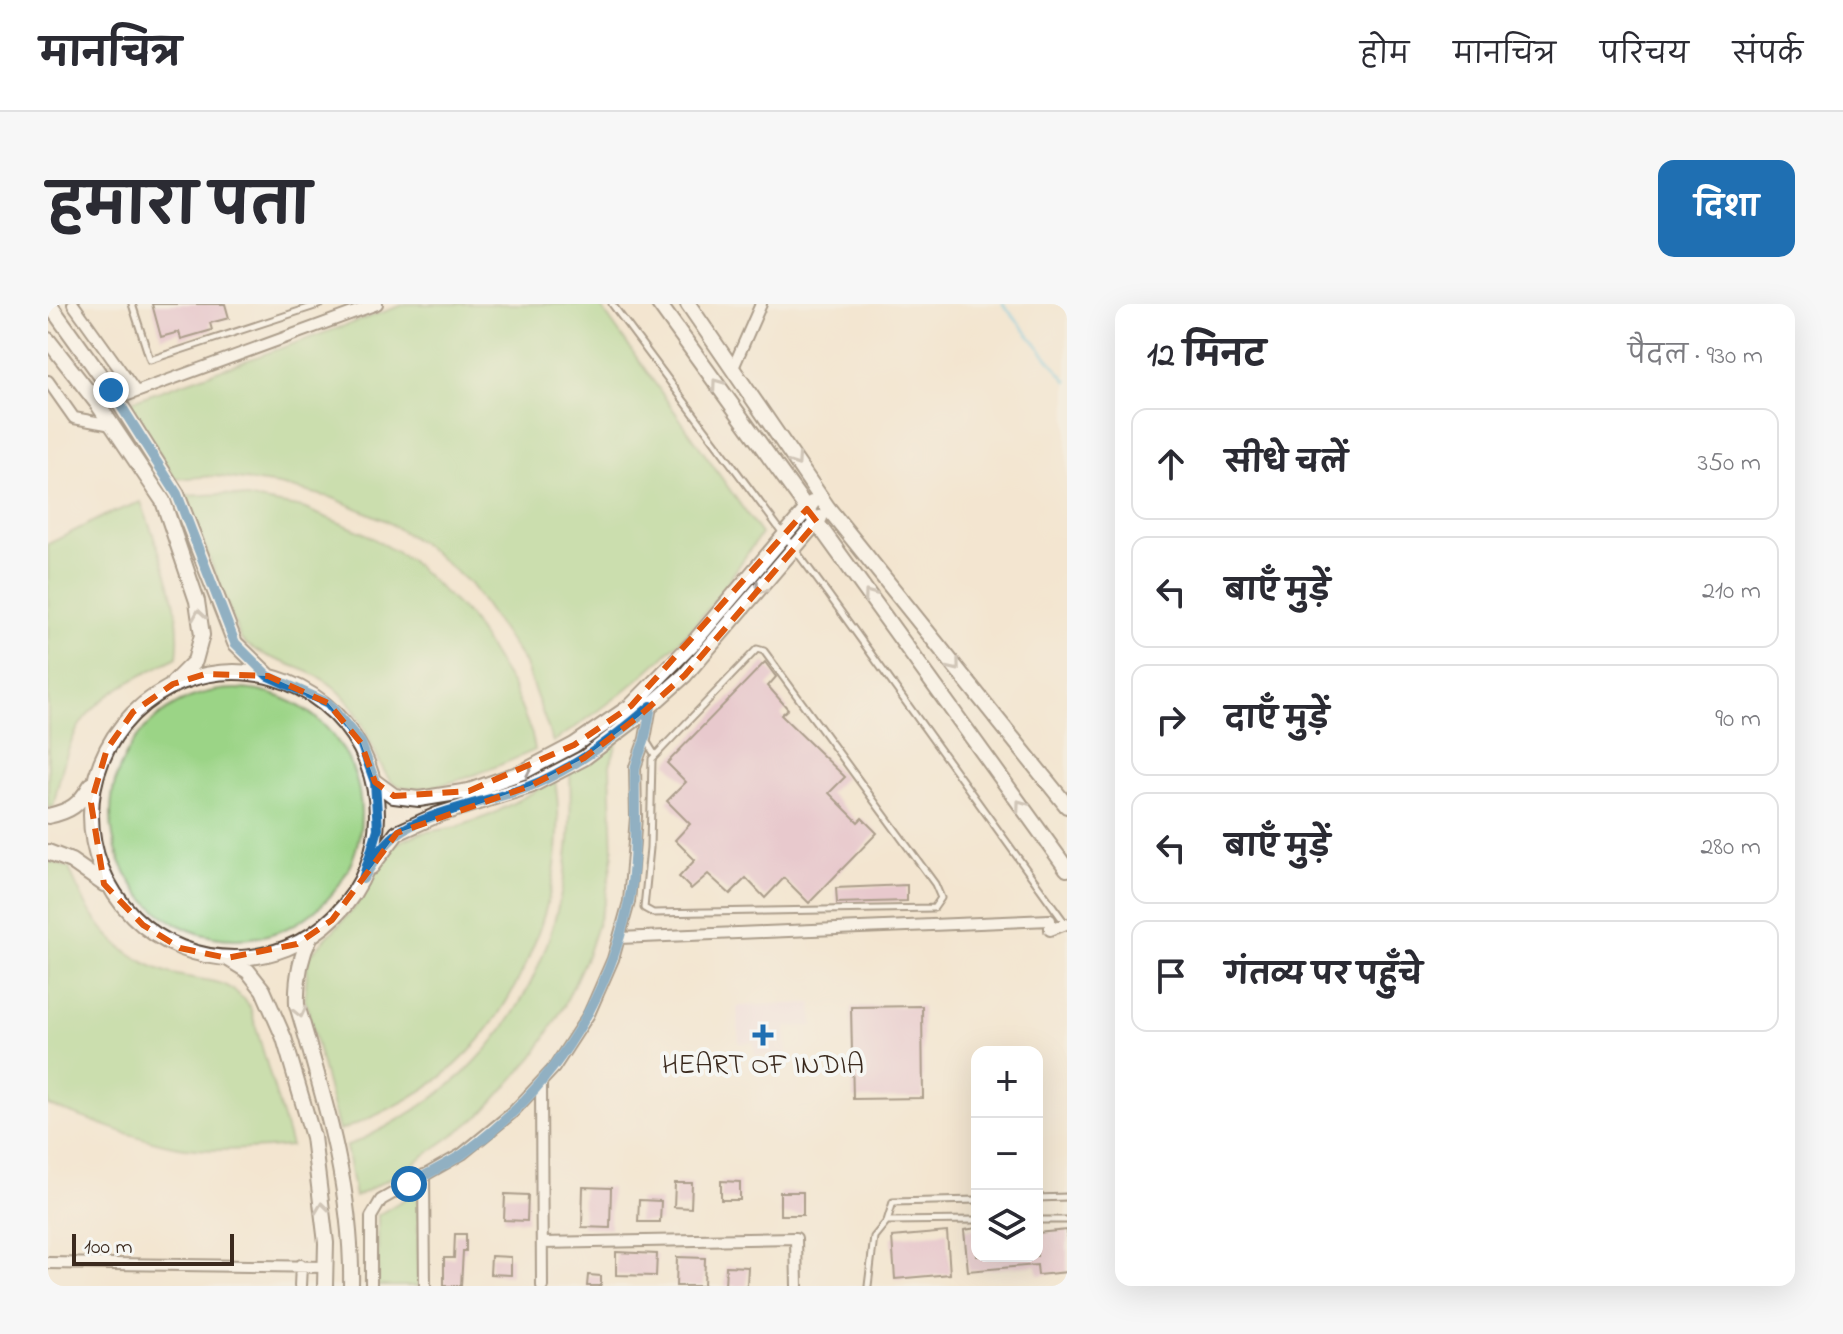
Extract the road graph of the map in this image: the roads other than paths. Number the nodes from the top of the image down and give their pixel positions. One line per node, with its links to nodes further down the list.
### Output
1 (49, 304): 14 (street)
2 (73, 304): 13 (street)
3 (132, 304): 4 (lane)
4 (321, 304)
5 (377, 304): 13 (street)
6 (612, 304): 20 (lane)
7 (659, 304): 18 (street, one-way to 7)
8 (688, 304): 11 (street)
9 (761, 304): 11 (street)
10 (48, 340): 15 (street)
11 (733, 368): 16 (street, one-way to 16)
12 (48, 381): 15 (street)
13 (136, 392): 14 (street)
14 (117, 399): 22 (street)
15 (112, 425): 23 (street, one-way to 15)
16 (819, 495): 17 (street); 18 (street)
17 (828, 508): 19 (street); 29 (street, one-way to 29)
18 (807, 509): 19 (street); 20 (street)
19 (817, 522): 21 (street); 32 (street, one-way to 19)
20 (784, 536): 21 (lane); 28 (street, one-way to 20)
21 (794, 549): 24 (street, one-way to 24); 35 (lane)
22 (268, 676): 23 (street); 28 (street)
23 (173, 684): 27 (street)
24 (651, 706): 25 (street); 33 (street)
25 (645, 739): 26 (lane); 37 (street)
26 (655, 755): 26 (lane)
27 (96, 777): 30 (street); 34 (street)
28 (375, 782): 33 (street)
29 (1067, 806)
30 (48, 816)
31 (48, 852): 34 (street)
32 (1067, 869)
33 (363, 879): 36 (street)
34 (104, 884): 38 (street)
35 (1066, 925): 37 (street)
36 (310, 937): 38 (street); 50 (street, one-way to 50)
37 (619, 938): 39 (street)
38 (227, 958): 53 (street, one-way to 38)
39 (541, 1082): 40 (street); 48 (street)
40 (424, 1175): 49 (street); 58 (street)
41 (1067, 1197): 42 (lane)
42 (1043, 1198)
43 (971, 1200): 47 (lane)
44 (971, 1220): 47 (lane)
45 (1043, 1220): 46 (lane)
46 (1067, 1220)
47 (887, 1221): 61 (lane)
48 (542, 1243): 59 (street); 60 (street)
49 (371, 1245): 50 (street); 57 (street)
50 (350, 1246): 56 (street)
51 (48, 1263): 52 (street)
52 (301, 1265): 53 (street); 54 (street)
53 (325, 1267): 55 (street)
54 (300, 1286)
55 (325, 1286)
56 (351, 1286)
57 (371, 1286)
58 (425, 1286)
59 (542, 1286)
60 (797, 1286)
61 (868, 1286)

